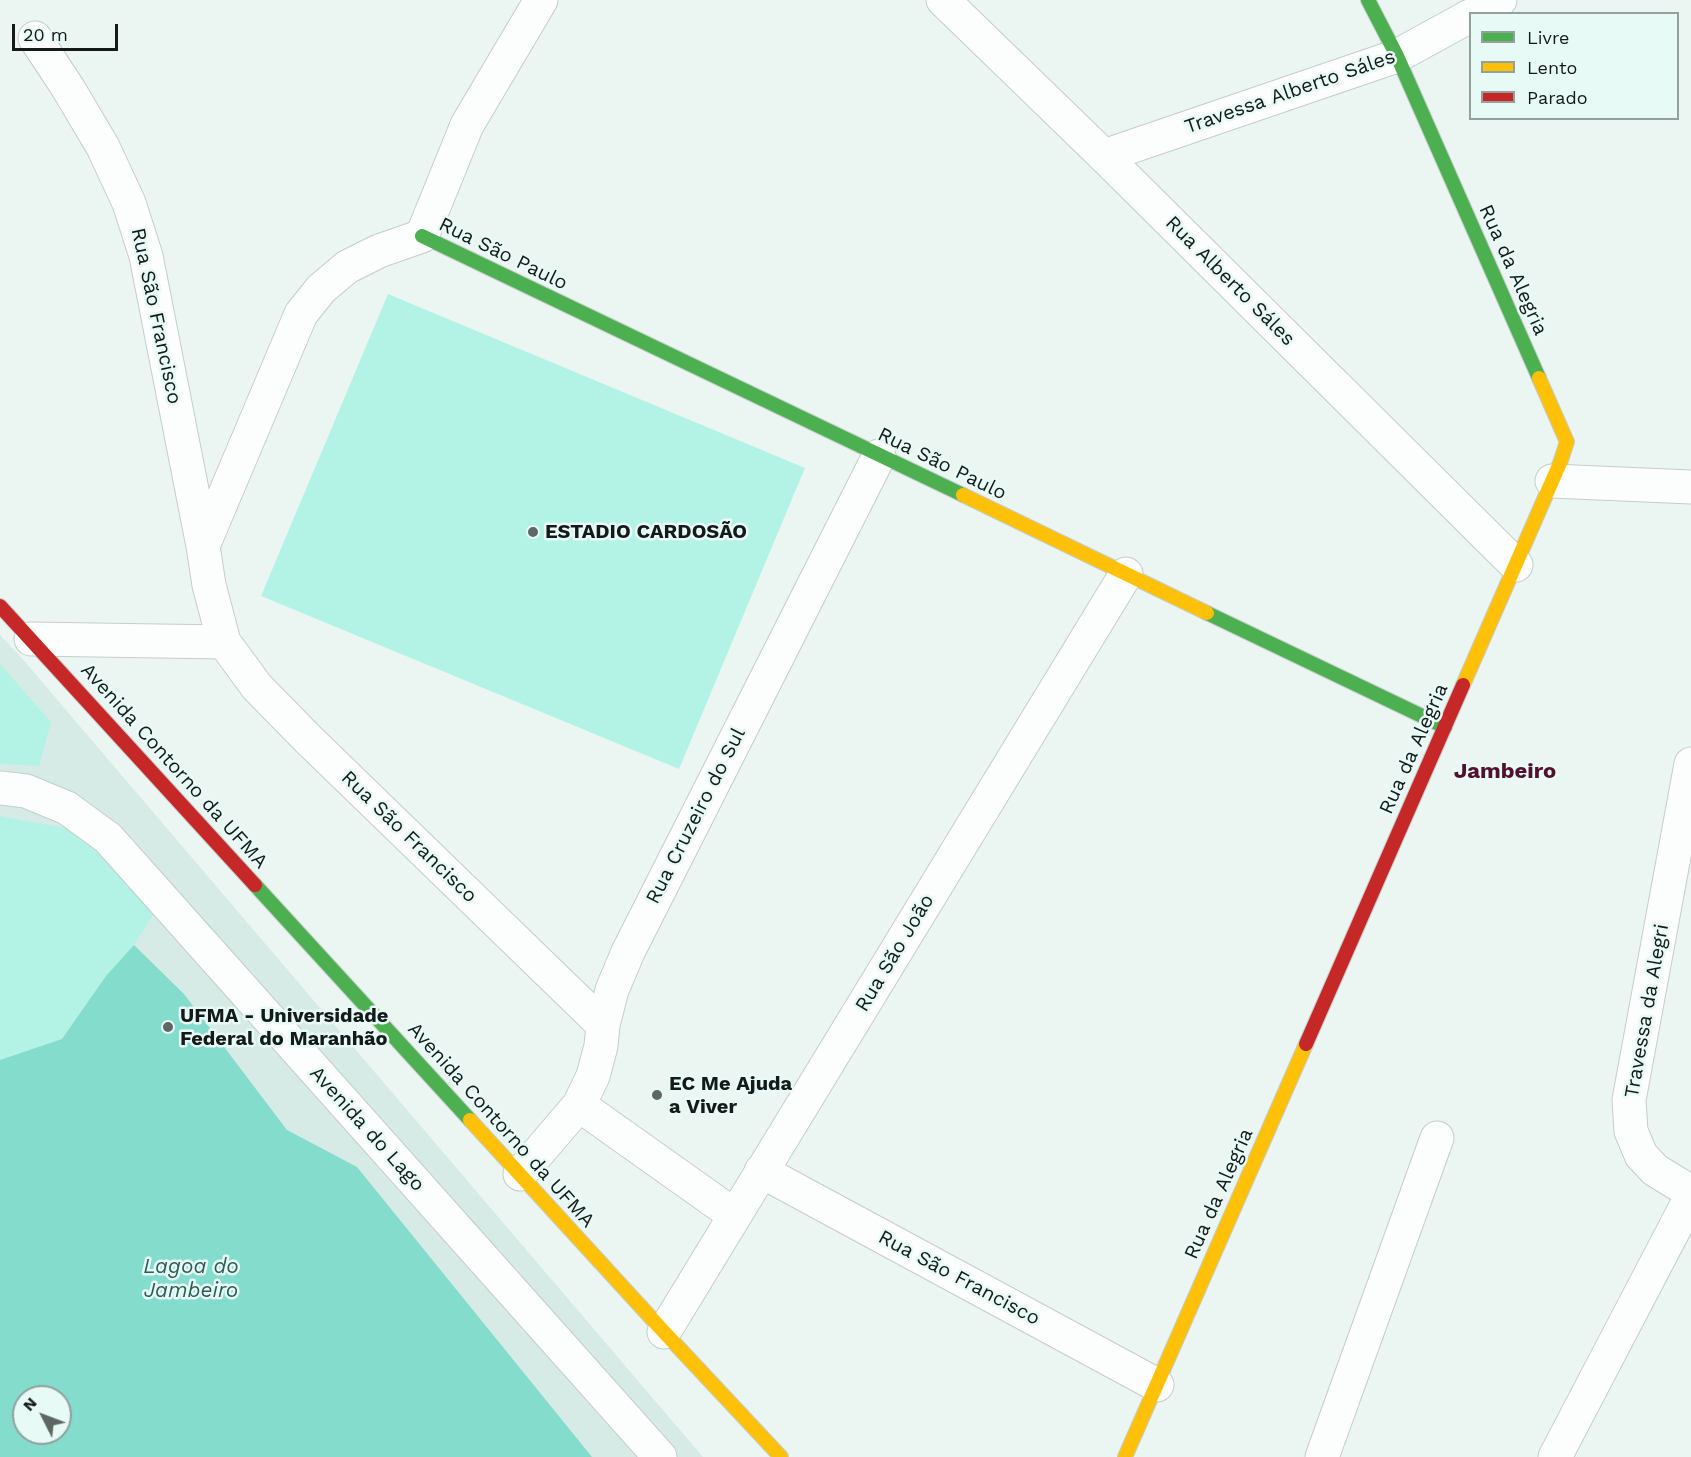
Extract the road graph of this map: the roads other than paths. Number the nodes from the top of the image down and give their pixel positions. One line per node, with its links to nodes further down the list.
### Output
1 (541, 0): 10 (street)
2 (943, 0): 9 (street, Rua Alberto Sáles)
3 (1368, 0): 8 (street, Rua da Alegria)
4 (1500, 0): 5 (street)
5 (1479, 12)
6 (1469, 17): 8 (street, Travessa Alberto Sáles)
7 (35, 38): 14 (street, Rua São Francisco)
8 (1397, 56): 9 (street, Travessa Alberto Sáles); 12 (street, Rua da Alegria)
9 (1104, 156): 15 (street, Rua Alberto Sáles)
10 (422, 236): 11 (street, Rua São Paulo); 14 (street)
11 (879, 456): 16 (street, Rua São Paulo); 24 (street, Rua Cruzeiro do Sul)
12 (1552, 481): 13 (street); 15 (street, Rua da Alegria)
13 (1691, 487)
14 (203, 546): 19 (street, Rua São Francisco)
15 (1516, 565): 20 (street, Rua da Alegria)
16 (1126, 574): 20 (street, Rua São Paulo); 27 (street, Rua São João)
17 (0, 606): 18 (street, Avenida Contorno da UFMA)
18 (32, 639): 19 (street); 28 (street, Avenida Contorno da UFMA)
19 (224, 642): 24 (street, Rua São Francisco)
20 (1444, 727): 33 (street, Rua da Alegria)
21 (1691, 764): 23 (street, Travessa da Alegri)
22 (0, 788): 35 (street, Avenida do Lago)
23 (1684, 848): 29 (street, Travessa da Alegri)
24 (603, 1025): 25 (street, Rua Cruzeiro do Sul)
25 (579, 1105): 28 (street, Rua Cruzeiro do Sul); 31 (street)
26 (1437, 1138): 37 (street)
27 (761, 1171): 31 (street, Rua São João); 33 (street, Rua São Francisco)
28 (520, 1174): 32 (street, Avenida Contorno da UFMA)
29 (1691, 1192)
30 (1691, 1197): 38 (street)
31 (734, 1215): 32 (street, Rua São João)
32 (664, 1332): 36 (street, Avenida Contorno da UFMA)
33 (1157, 1385): 34 (street, Rua da Alegria)
34 (1128, 1456)
35 (660, 1457)
36 (781, 1457)
37 (1322, 1457)
38 (1555, 1457)

